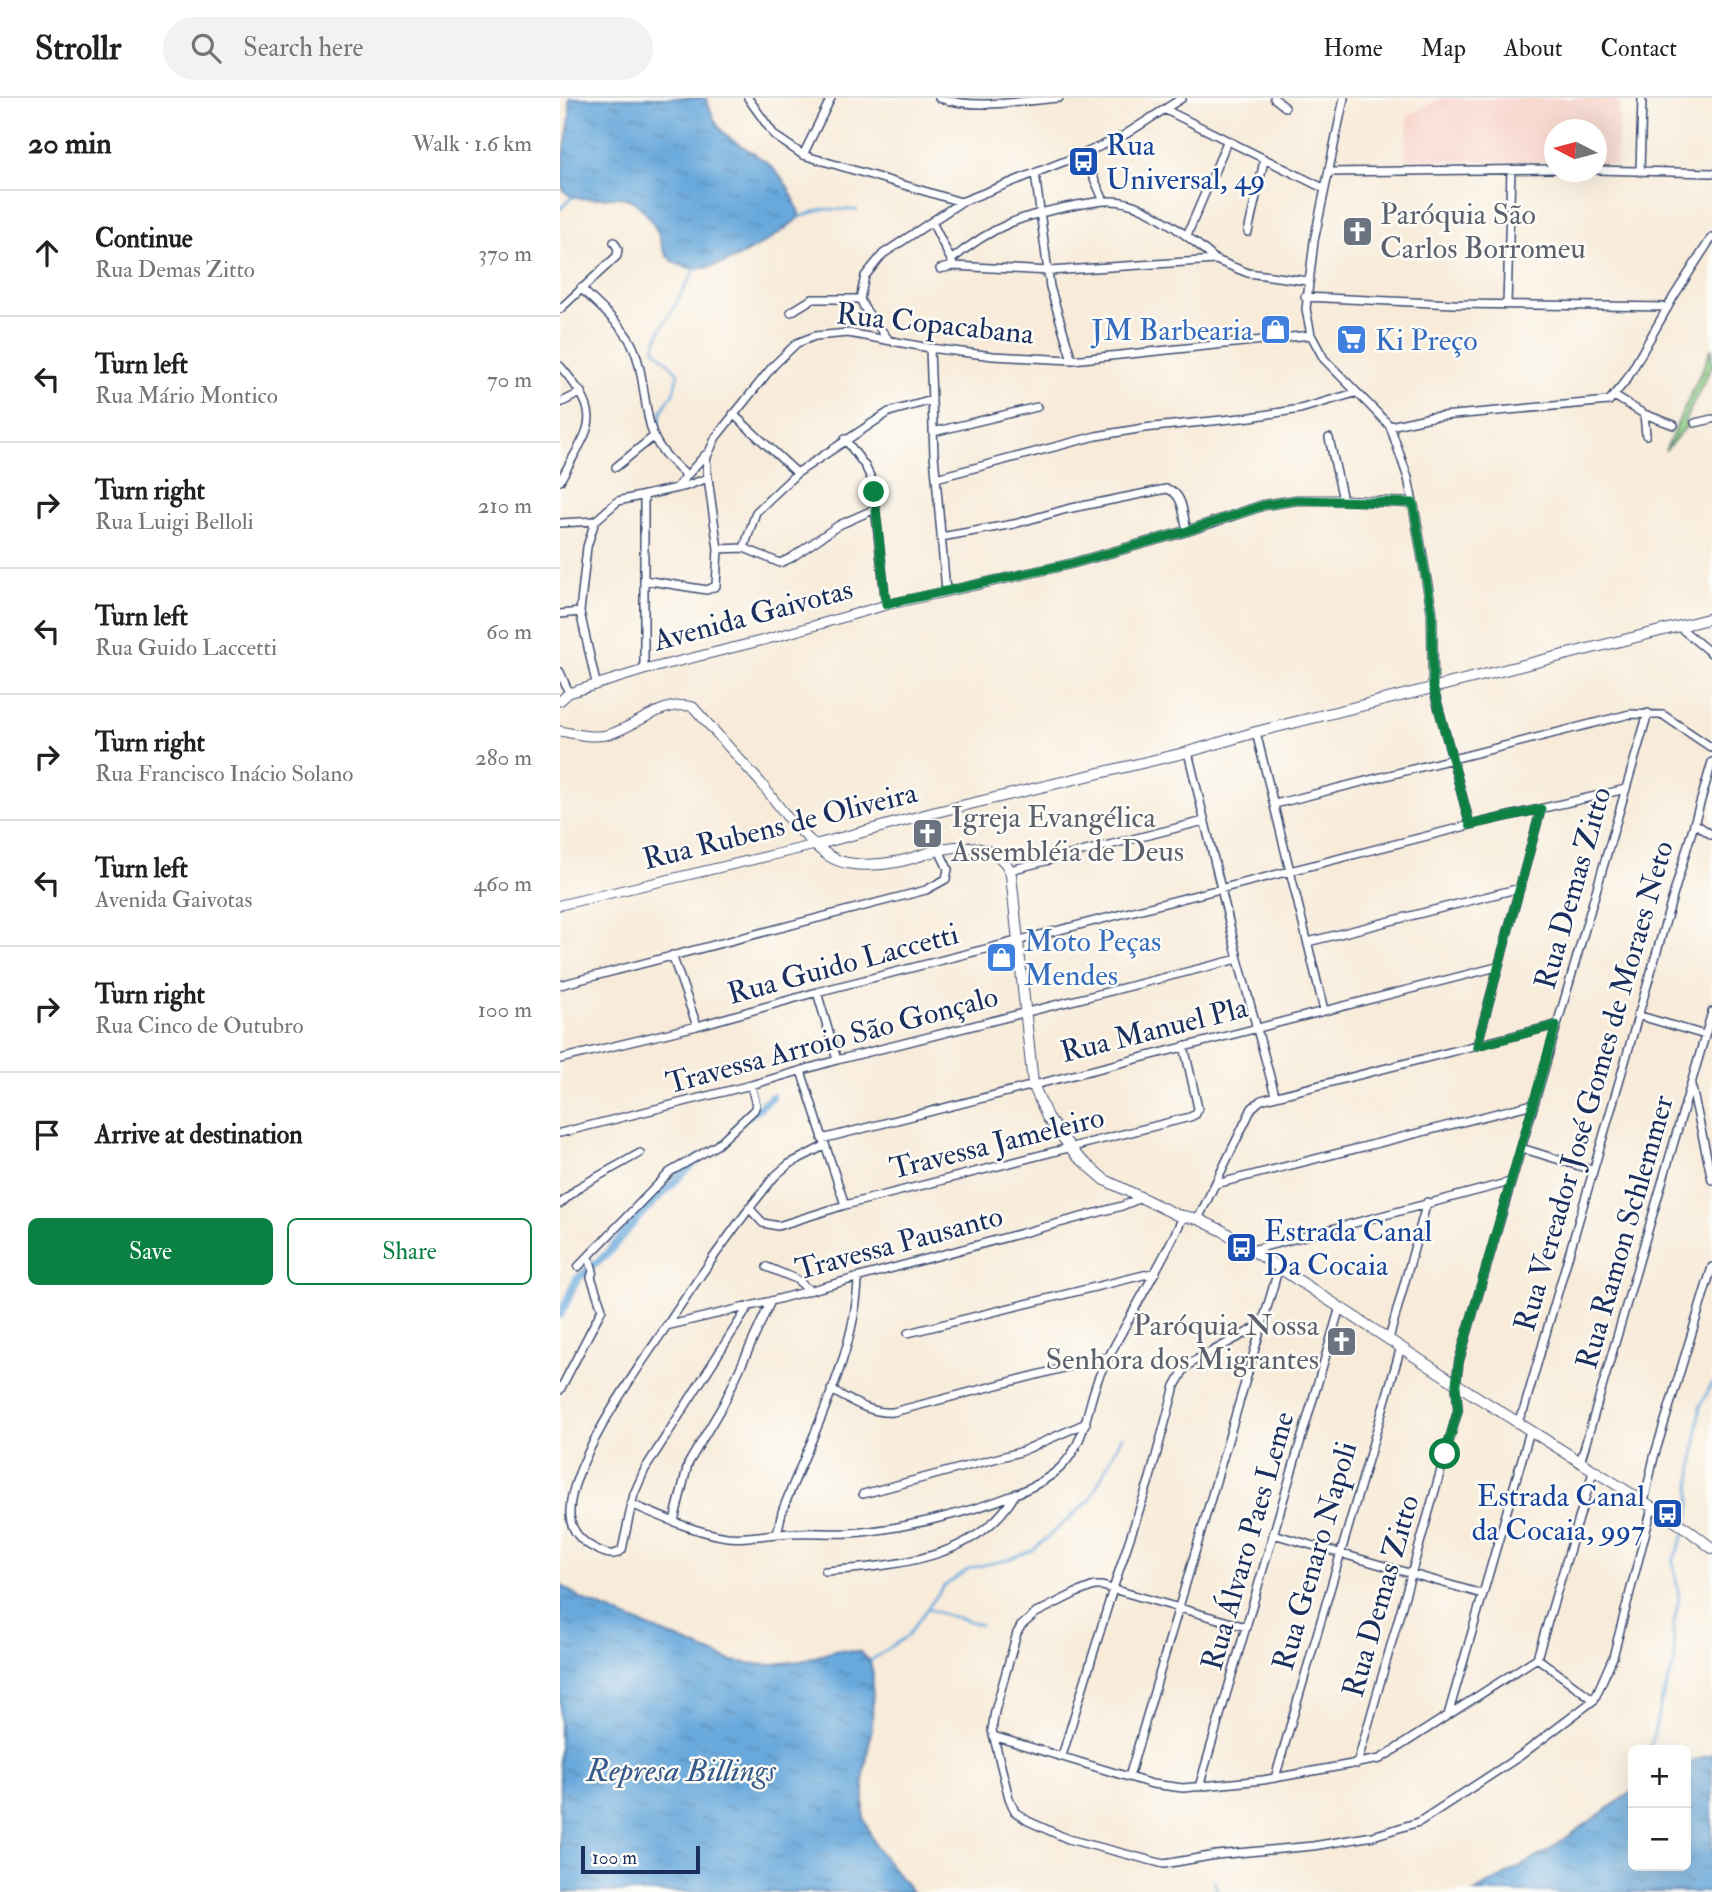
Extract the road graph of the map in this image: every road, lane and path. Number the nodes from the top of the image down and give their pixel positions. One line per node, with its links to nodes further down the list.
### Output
1 (748, 98): 13 (street)
2 (831, 98): 13 (street)
3 (939, 98): 4 (street)
4 (1059, 98)
5 (1182, 98): 10 (street)
6 (1274, 98): 9 (street)
7 (1344, 98): 18 (street)
8 (1642, 98): 19 (street)
9 (1285, 107)
10 (1166, 110): 11 (street); 12 (street)
11 (1227, 142): 14 (street); 28 (street)
12 (1083, 154): 20 (street); 23 (street)
13 (803, 155): 24 (street)
14 (1264, 161): 22 (street); 27 (street)
15 (1544, 169): 16 (street)
16 (1511, 170): 18 (street); 39 (street)
17 (1607, 170): 19 (street)
18 (1330, 172): 22 (street)
19 (1640, 172): 21 (street)
20 (1035, 173): 24 (street); 25 (street)
21 (1712, 173)
22 (1325, 189): 35 (street)
23 (1104, 201): 25 (street); 28 (street)
24 (961, 202): 26 (street)
25 (1040, 212): 32 (street); 34 (street)
26 (932, 222): 32 (street); 38 (street)
27 (1248, 232)
28 (1187, 235): 31 (street)
29 (1712, 237): 40 (street)
30 (614, 242): 36 (street)
31 (1216, 260): 34 (street); 35 (street)
32 (952, 263): 33 (street); 34 (street)
33 (940, 269)
34 (1049, 271): 46 (street)
35 (1307, 281): 37 (street)
36 (580, 288): 41 (street); 62 (street)
37 (1306, 298): 39 (street); 43 (street)
38 (860, 299): 42 (street); 44 (street)
39 (1507, 304): 40 (street)
40 (1668, 307): 50 (street)
41 (560, 309)
42 (791, 312)
43 (1311, 335): 46 (street, Rua Copacabana); 49 (street)
44 (889, 339): 45 (street, Rua Copacabana); 54 (street, Rua Copacabana)
45 (930, 348): 46 (street, Rua Copacabana); 51 (street)
46 (1072, 360)
47 (560, 366): 48 (street)
48 (582, 392): 52 (street); 71 (street)
49 (1355, 393): 59 (street); 70 (street)
50 (1614, 396): 55 (street); 59 (street)
51 (932, 400): 60 (street); 64 (street)
52 (560, 403)
53 (1037, 407): 60 (street)
54 (733, 414): 65 (street, Rua Copacabana); 67 (street)
55 (1644, 414): 58 (street); 61 (street)
56 (1712, 419): 57 (street)
57 (1695, 423)
58 (1674, 425)
59 (1390, 426): 75 (street)
60 (933, 432): 70 (street)
61 (1646, 435)
62 (653, 436): 66 (street); 68 (street)
63 (1329, 438): 74 (street)
64 (845, 439): 67 (street); 76 (street)
65 (707, 453): 68 (street, Rua Copacabana); 69 (street)
66 (616, 467)
67 (797, 473): 81 (street)
68 (687, 476): 72 (street, Rua Copacabana)
69 (708, 478): 72 (street); 82 (street)
70 (936, 478): 80 (street)
71 (560, 481)
72 (675, 489): 73 (street)
73 (643, 495): 77 (street); 83 (street)
74 (1343, 500): 75 (street, Avenida Gaivotas); 79 (street, Avenida Gaivotas)
75 (1413, 503): 94 (street)
76 (875, 509): 81 (street); 85 (street)
77 (595, 521): 78 (street); 86 (street)
78 (560, 523)
79 (1187, 531): 80 (street); 84 (street, Avenida Gaivotas)
80 (941, 537): 84 (street)
81 (744, 548): 82 (street)
82 (718, 549): 83 (street)
83 (644, 580): 91 (street)
84 (946, 591): 85 (street, Avenida Gaivotas)
85 (886, 604): 91 (street, Avenida Gaivotas)
86 (580, 612): 87 (street); 93 (street)
87 (560, 614)
88 (1712, 618): 89 (main road, Rua Rubens de Oliveira)
89 (1678, 626): 90 (street); 94 (main road, Rua Rubens de Oliveira)
90 (1712, 654)
91 (643, 670): 93 (street, Avenida Gaivotas)
92 (560, 672): 95 (street)
93 (596, 683): 95 (street, Avenida Gaivotas)
94 (1433, 687): 99 (main road, Rua Rubens de Oliveira); 102 (street)
95 (565, 694): 96 (street, Avenida Gaivotas)
96 (560, 701)
97 (1648, 713): 100 (street); 102 (street); 104 (street, Rua Demas Zitto)
98 (560, 731): 111 (street)
99 (1256, 732): 101 (main road, Rua Rubens de Oliveira); 105 (street)
100 (1712, 747)
101 (1188, 751): 107 (street); 111 (main road, Rua Rubens de Oliveira)
102 (1453, 758): 105 (street); 109 (street)
103 (1712, 762): 108 (street, Rua Vereador José Gomes de Moraes Neto)
104 (1626, 789): 106 (street, Rua Guido Laccetti); 129 (street, Rua Demas Zitto)
105 (1275, 804): 114 (street)
106 (1541, 809): 109 (street, Rua Guido Laccetti); 115 (street)
107 (1204, 821): 113 (street); 116 (street)
108 (1694, 823): 110 (street); 128 (street, Rua Vereador José Gomes de Moraes Neto)
109 (1470, 825): 114 (street, Rua Guido Laccetti)
110 (1712, 835)
111 (815, 845): 112 (main road); 117 (street, Rua Rubens de Oliveira)
112 (939, 850): 113 (main road); 120 (street)
113 (1010, 870): 118 (main road)
114 (1292, 872): 116 (street, Rua Guido Laccetti); 119 (street)
115 (1520, 888): 119 (street); 122 (street)
116 (1223, 889): 118 (street, Rua Guido Laccetti); 121 (street)
117 (560, 905)
118 (1018, 942): 124 (street, Rua Guido Laccetti); 127 (main road)
119 (1308, 942): 125 (street)
120 (672, 955): 123 (street); 130 (street)
121 (1238, 960): 127 (street, Travessa Arroio São Gonçalo); 131 (street)
122 (1497, 967): 125 (street, Rua Manuel Pla); 134 (street)
123 (560, 985)
124 (817, 992): 130 (street, Rua Guido Laccetti); 136 (street)
125 (1324, 1010): 131 (street, Rua Manuel Pla)
126 (1712, 1012): 132 (street, Rua Ramon Schlemmer)
127 (1026, 1013): 136 (street, Travessa Arroio São Gonçalo); 138 (main road)
128 (1637, 1015): 132 (street); 148 (street, Rua Vereador José Gomes de Moraes Neto)
129 (1556, 1025): 134 (street); 142 (street, Rua Demas Zitto)
130 (697, 1026): 135 (street, Rua Guido Laccetti)
131 (1258, 1028): 133 (street, Rua Manuel Pla); 141 (street)
132 (1705, 1035): 140 (street, Rua Ramon Schlemmer)
133 (1184, 1046): 138 (street, Rua Manuel Pla); 145 (street, Travessa Jameleiro)
134 (1477, 1046): 141 (street)
135 (560, 1059)
136 (837, 1060): 137 (street, Travessa Arroio São Gonçalo)
137 (801, 1071): 139 (street, Travessa Arroio São Gonçalo); 144 (street)
138 (1033, 1084): 144 (street, Rua Manuel Pla); 145 (main road)
139 (751, 1085): 143 (street, Travessa Arroio São Gonçalo); 160 (street)
140 (1691, 1086): 149 (street); 183 (street, Rua Ramon Schlemmer)
141 (1275, 1095): 151 (street)
142 (1533, 1104): 146 (street, Rua Demas Zitto); 151 (street)
143 (560, 1133)
144 (823, 1142): 155 (street); 156 (street, Rua Manuel Pla)
145 (1070, 1147): 152 (main road); 155 (street, Travessa Jameleiro)
146 (1521, 1148): 148 (street); 150 (street, Rua Demas Zitto)
147 (640, 1153): 154 (street)
148 (1592, 1170): 180 (street, Rua Vereador José Gomes de Moraes Neto)
149 (1712, 1180)
150 (1510, 1182): 153 (street); 177 (street, Rua Demas Zitto)
151 (1216, 1184): 158 (street)
152 (1141, 1198): 157 (main road); 166 (street, Travessa Pausanto)
153 (1427, 1202): 159 (street); 174 (street)
154 (560, 1204)
155 (845, 1205): 156 (street, Travessa Jameleiro)
156 (749, 1208): 172 (street, Rua Manuel Pla)
157 (1184, 1217): 158 (main road); 165 (street)
158 (1198, 1219): 159 (main road)
159 (1252, 1250): 163 (main road)
160 (590, 1258): 161 (street); 178 (street)
161 (579, 1267)
162 (767, 1267): 167 (street)
163 (1279, 1267): 170 (main road); 171 (street)
164 (1712, 1267): 188 (street)
165 (1156, 1272): 173 (street); 176 (street)
166 (859, 1277): 167 (street, Travessa Pausanto); 179 (street)
167 (809, 1290): 168 (street, Travessa Pausanto)
168 (771, 1301): 169 (street, Travessa Pausanto); 189 (street)
169 (749, 1306): 172 (street, Travessa Pausanto); 187 (street)
170 (1340, 1307): 174 (main road); 191 (street, Rua Álvaro Paes Leme)
171 (1261, 1325): 196 (street); 198 (street)
172 (666, 1326): 187 (street, Rua Manuel Pla)
173 (908, 1332)
174 (1389, 1339): 175 (main road)
175 (1401, 1347): 177 (main road); 193 (street, Rua Genaro Napoli)
176 (1110, 1356): 179 (street); 181 (street)
177 (1456, 1384): 180 (main road); 195 (street, Rua Demas Zitto)
178 (560, 1390)
179 (831, 1390): 190 (street)
180 (1517, 1422): 182 (main road)
181 (1086, 1423): 185 (street); 186 (street)
182 (1530, 1431): 183 (main road); 197 (street)
183 (1580, 1463): 184 (main road)
184 (1593, 1472): 188 (main road); 200 (street)
185 (1016, 1493): 190 (street); 194 (street)
186 (863, 1494)
187 (631, 1504): 189 (street)
188 (1648, 1505): 192 (main road); 201 (street)
189 (674, 1521): 190 (street)
190 (777, 1534)
191 (1273, 1534): 193 (street); 199 (street, Rua Álvaro Paes Leme)
192 (1712, 1548)
193 (1339, 1554): 195 (street); 207 (street, Rua Genaro Napoli)
194 (825, 1571)
195 (1411, 1574): 197 (street); 205 (street, Rua Demas Zitto)
196 (1112, 1590): 198 (street); 203 (street); 204 (street)
197 (1482, 1594): 202 (street)
198 (1178, 1608): 199 (street); 206 (street)
199 (1246, 1627): 208 (street, Rua Álvaro Paes Leme)
200 (1537, 1658): 201 (street); 202 (street)
201 (1594, 1700): 203 (street)
202 (1447, 1715): 205 (street)
203 (993, 1736): 204 (street)
204 (1062, 1756): 206 (street)
205 (1357, 1764): 207 (street)
206 (1129, 1777): 208 (street)
207 (1275, 1778): 208 (street)
208 (1199, 1787)

